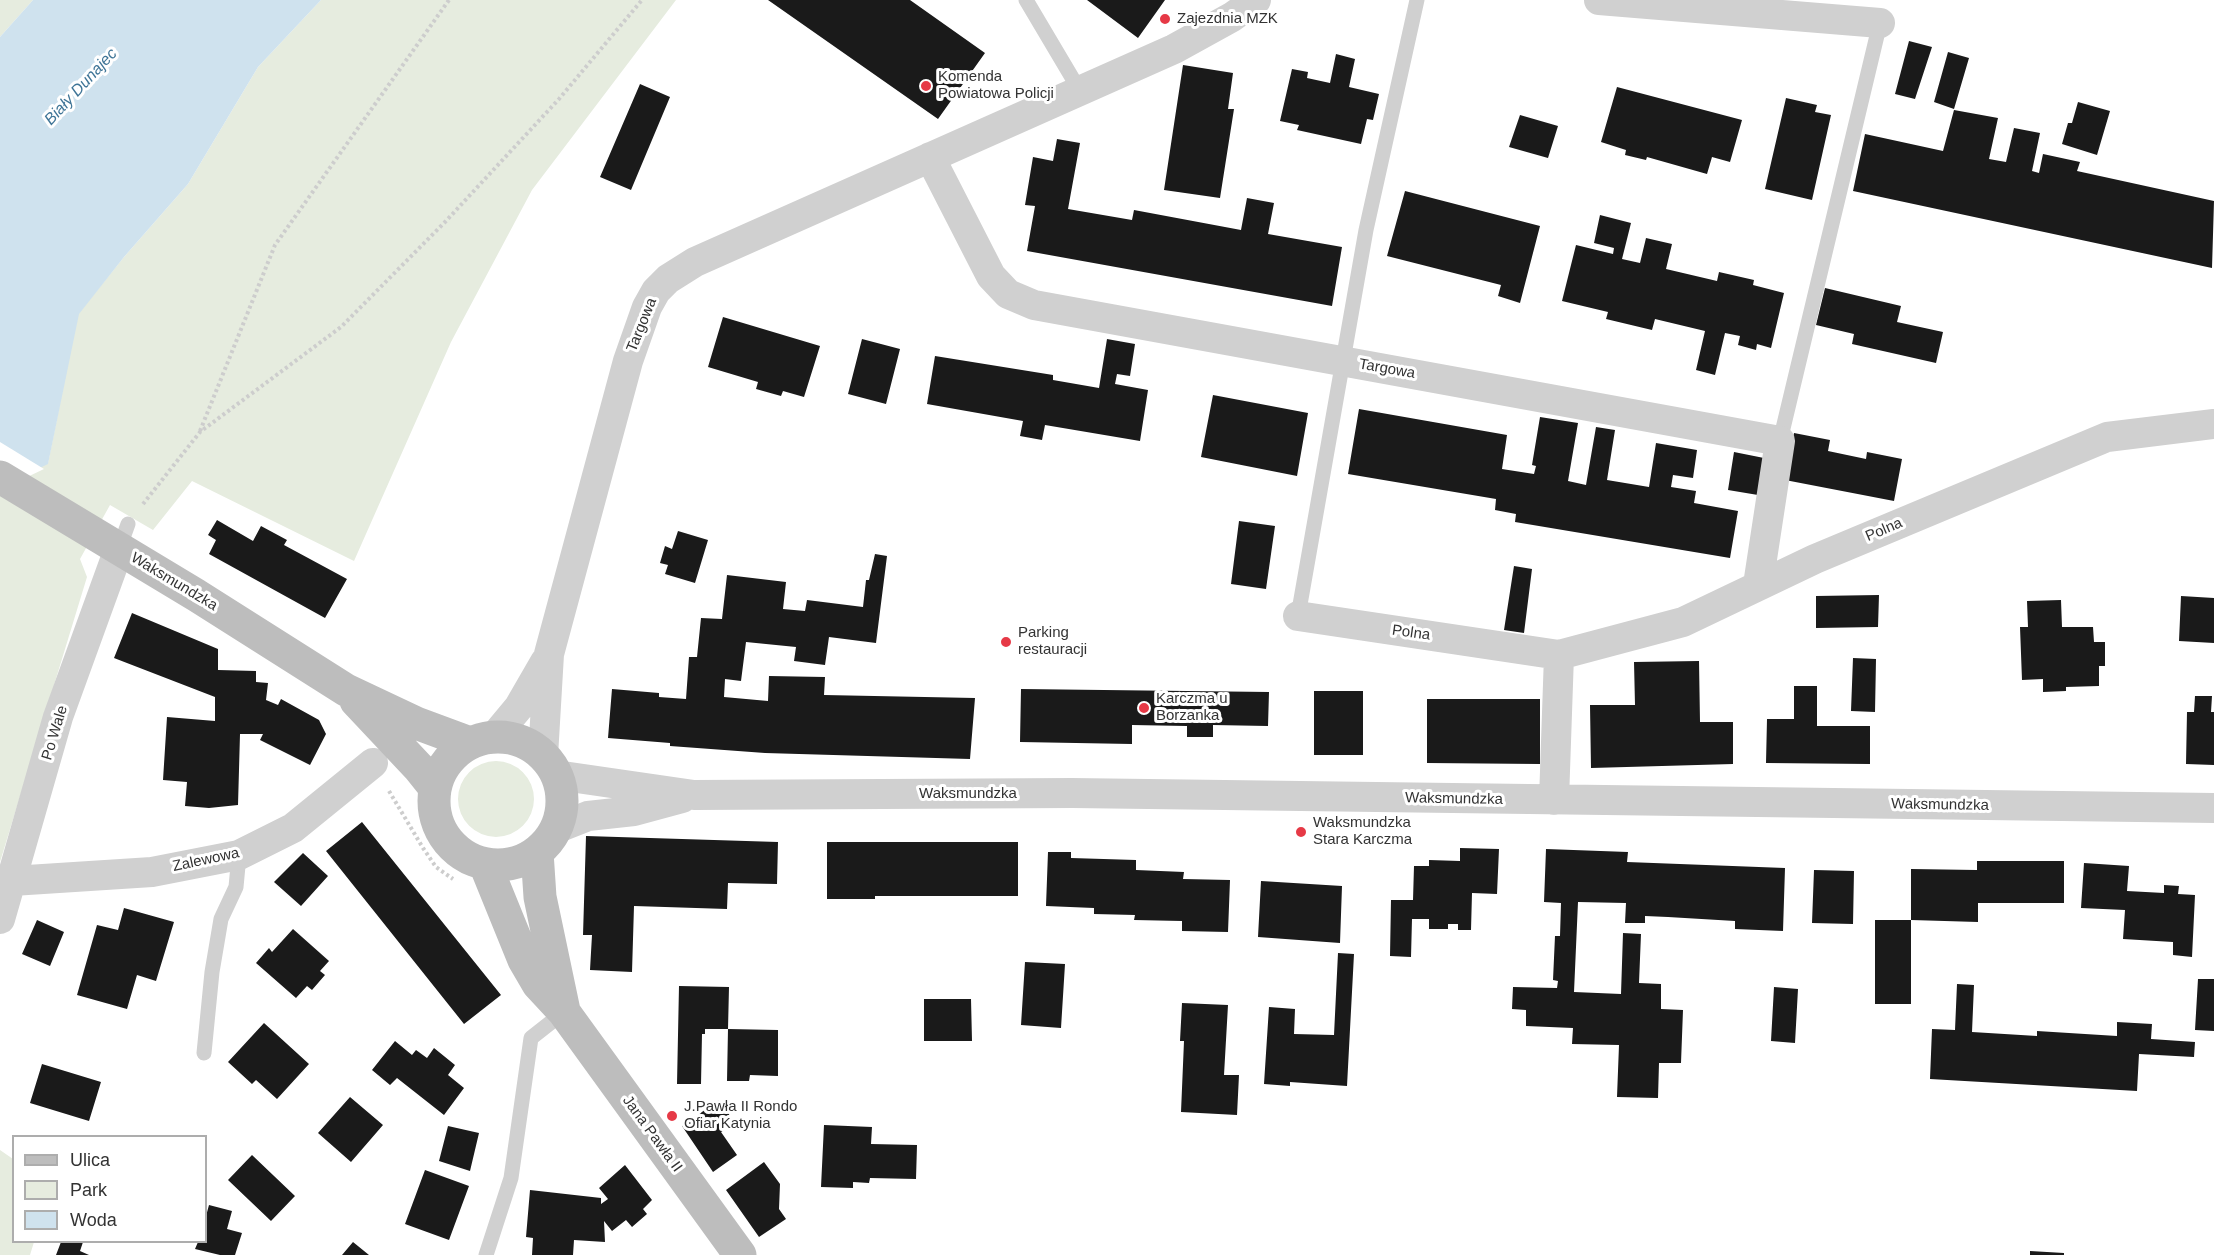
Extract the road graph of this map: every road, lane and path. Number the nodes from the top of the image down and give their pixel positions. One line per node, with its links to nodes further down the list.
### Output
1 (448, 0): 12 (path)
2 (642, 0): 12 (path)
3 (1026, 0): 8 (lane)
4 (1256, 0): 8 (street, Targowa)
5 (1417, 0): 10 (lane)
6 (1599, 0): 7 (street)
7 (1880, 23): 13 (lane)
8 (1080, 91): 9 (street, Targowa)
9 (930, 157): 10 (street, Targowa); 18 (street, Targowa)
10 (1344, 361): 13 (street, Targowa); 17 (lane)
11 (2214, 424): 16 (street, Polna)
12 (200, 432): 15 (path)
13 (1780, 441): 16 (street)
14 (0, 477): 15 (street, Waksmundzka)
15 (124, 537): 20 (street, Waksmundzka); 31 (street, Po Wale)
16 (1758, 585): 19 (street, Polna)
17 (1298, 616): 19 (street, Polna)
18 (549, 654): 21 (street, Targowa); 23 (street, Targowa)
19 (1559, 655): 26 (street)
20 (346, 690): 21 (street, Waksmundzka); 24 (street, Waksmundzka)
21 (482, 740): 23 (street); 24 (street)
22 (373, 763): 29 (street, Zalewowa); 32 (path)
23 (549, 766): 25 (street, Waksmundzka); 28 (street)
24 (435, 788): 30 (street)
25 (694, 795): 26 (street, Waksmundzka); 28 (street, Waksmundzka)
26 (1554, 800): 27 (street, Waksmundzka)
27 (2214, 808)
28 (546, 841): 30 (street); 34 (street, Jana Pawła II)
29 (239, 855): 31 (street, Zalewowa); 35 (lane)
30 (485, 864): 34 (street, Jana Pawła II)
31 (12, 881): 33 (street, Po Wale)
32 (456, 881)
33 (0, 919)
34 (564, 1012): 36 (lane); 37 (street, Jana Pawła II)
35 (204, 1053)
36 (486, 1255)
37 (740, 1255)

